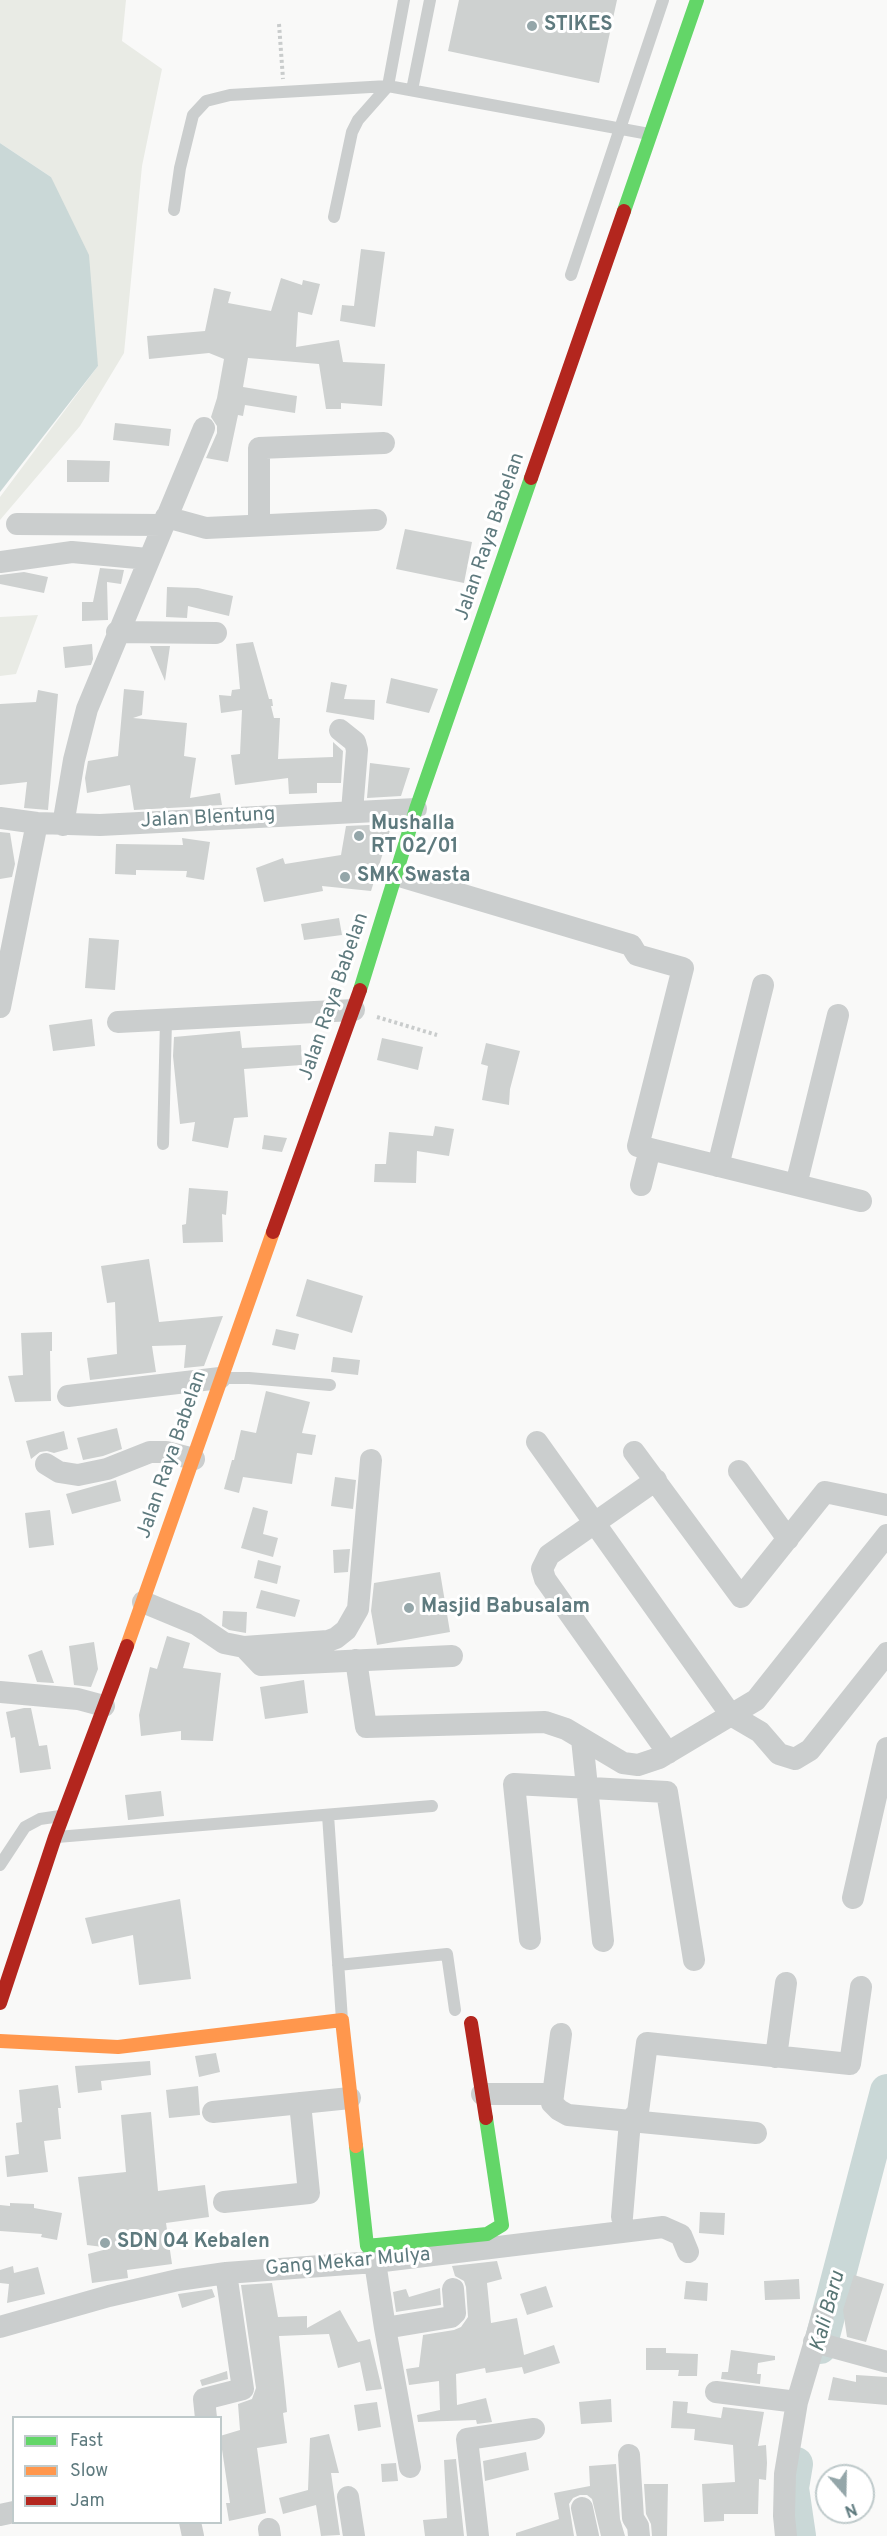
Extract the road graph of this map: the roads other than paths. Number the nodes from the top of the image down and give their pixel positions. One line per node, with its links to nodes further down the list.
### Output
1 (404, 0): 5 (lane)
2 (430, 0): 6 (lane)
3 (663, 0): 7 (lane)
4 (698, 0): 8 (main road, Jalan Raya Babelan)
5 (388, 86): 6 (lane); 9 (lane); 10 (lane)
6 (412, 90): 7 (lane)
7 (621, 127): 8 (lane); 11 (lane)
8 (652, 134): 23 (main road, Jalan Raya Babelan)
9 (174, 210)
10 (334, 217)
11 (571, 274)
12 (204, 428): 15 (street)
13 (384, 443): 17 (street)
14 (376, 520): 17 (street)
15 (164, 521): 16 (street); 17 (street); 18 (street)
16 (17, 524)
17 (259, 525)
18 (148, 559): 19 (street); 20 (street)
19 (0, 562)
20 (117, 632): 21 (street); 27 (street)
21 (216, 633)
22 (340, 730): 24 (street)
23 (417, 809): 24 (street, Jalan Blentung); 28 (main road, Jalan Raya Babelan)
24 (352, 811): 27 (street, Jalan Blentung)
25 (0, 818): 26 (street, Jalan Blentung)
26 (37, 824): 27 (street, Jalan Blentung); 30 (street)
27 (63, 825)
28 (396, 875): 31 (main road, Jalan Raya Babelan); 36 (street)
29 (763, 985): 37 (street)
30 (0, 1007)
31 (354, 1010): 33 (street); 41 (main road, Jalan Raya Babelan)
32 (838, 1015): 39 (street)
33 (166, 1020): 34 (street); 35 (lane)
34 (118, 1022)
35 (163, 1144)
36 (650, 1149): 37 (street); 38 (street)
37 (718, 1166): 39 (street)
38 (641, 1185)
39 (796, 1185): 40 (street)
40 (861, 1201)
41 (220, 1378): 42 (lane); 43 (street); 46 (main road, Jalan Raya Babelan)
42 (330, 1385)
43 (68, 1396)
44 (537, 1442): 52 (street)
45 (634, 1452): 50 (street)
46 (194, 1459): 48 (street); 55 (main road, Jalan Raya Babelan)
47 (370, 1460): 56 (street)
48 (46, 1464)
49 (739, 1471): 54 (street)
50 (656, 1480): 52 (street); 54 (street)
51 (887, 1505): 54 (street)
52 (595, 1524): 62 (street); 65 (street)
53 (887, 1535): 62 (street)
54 (788, 1539)
55 (143, 1602): 56 (street); 61 (main road, Jalan Raya Babelan)
56 (244, 1647): 58 (street)
57 (452, 1656): 58 (street)
58 (356, 1660): 63 (street)
59 (884, 1662): 62 (street)
60 (0, 1692): 61 (street)
61 (104, 1706): 68 (main road, Jalan Raya Babelan)
62 (731, 1715): 65 (street)
63 (582, 1739): 65 (street); 66 (street)
64 (887, 1748): 72 (street)
65 (668, 1753)
66 (587, 1787): 73 (street); 74 (street); 75 (street)
67 (432, 1806): 69 (lane)
68 (63, 1815): 70 (main road, Jalan Raya Babelan); 71 (lane)
69 (327, 1815): 70 (lane); 76 (lane)
70 (55, 1837): 79 (main road, Jalan Raya Babelan)
71 (0, 1865)
72 (853, 1898)
73 (530, 1939)
74 (603, 1941)
75 (694, 1960)
76 (338, 1965): 80 (lane); 81 (lane)
77 (786, 1983): 85 (street)
78 (861, 1988): 85 (street)
79 (0, 2003)
80 (455, 2010)
81 (342, 2020): 84 (main road); 88 (main road)
82 (471, 2023): 86 (main road)
83 (561, 2034): 87 (street)
84 (0, 2041)
85 (776, 2056): 91 (street)
86 (482, 2094): 87 (street); 96 (main road)
87 (552, 2094): 91 (street)
88 (350, 2098): 89 (street); 96 (main road)
89 (300, 2103): 90 (street); 93 (street)
90 (213, 2112)
91 (630, 2121): 92 (street); 94 (street)
92 (756, 2133)
93 (224, 2202)
94 (622, 2217)
95 (688, 2252): 96 (street, Gang Mekar Mulya)
96 (375, 2254): 97 (street, Gang Mekar Mulya); 101 (street)
97 (226, 2273): 100 (street, Gang Mekar Mulya); 106 (street)
98 (453, 2289): 101 (street)
99 (824, 2311): 102 (street)
100 (0, 2327)
101 (385, 2328): 109 (street)
102 (819, 2343): 103 (street); 105 (street)
103 (887, 2362)
104 (716, 2392): 105 (street)
105 (797, 2402): 116 (street)
106 (206, 2416)
107 (534, 2429): 113 (street)
108 (629, 2455): 115 (street)
109 (410, 2467)
110 (348, 2496): 112 (street)
111 (582, 2508): 114 (street)
112 (354, 2536)
113 (478, 2536)
114 (588, 2536)
115 (639, 2536)
116 (786, 2536)

